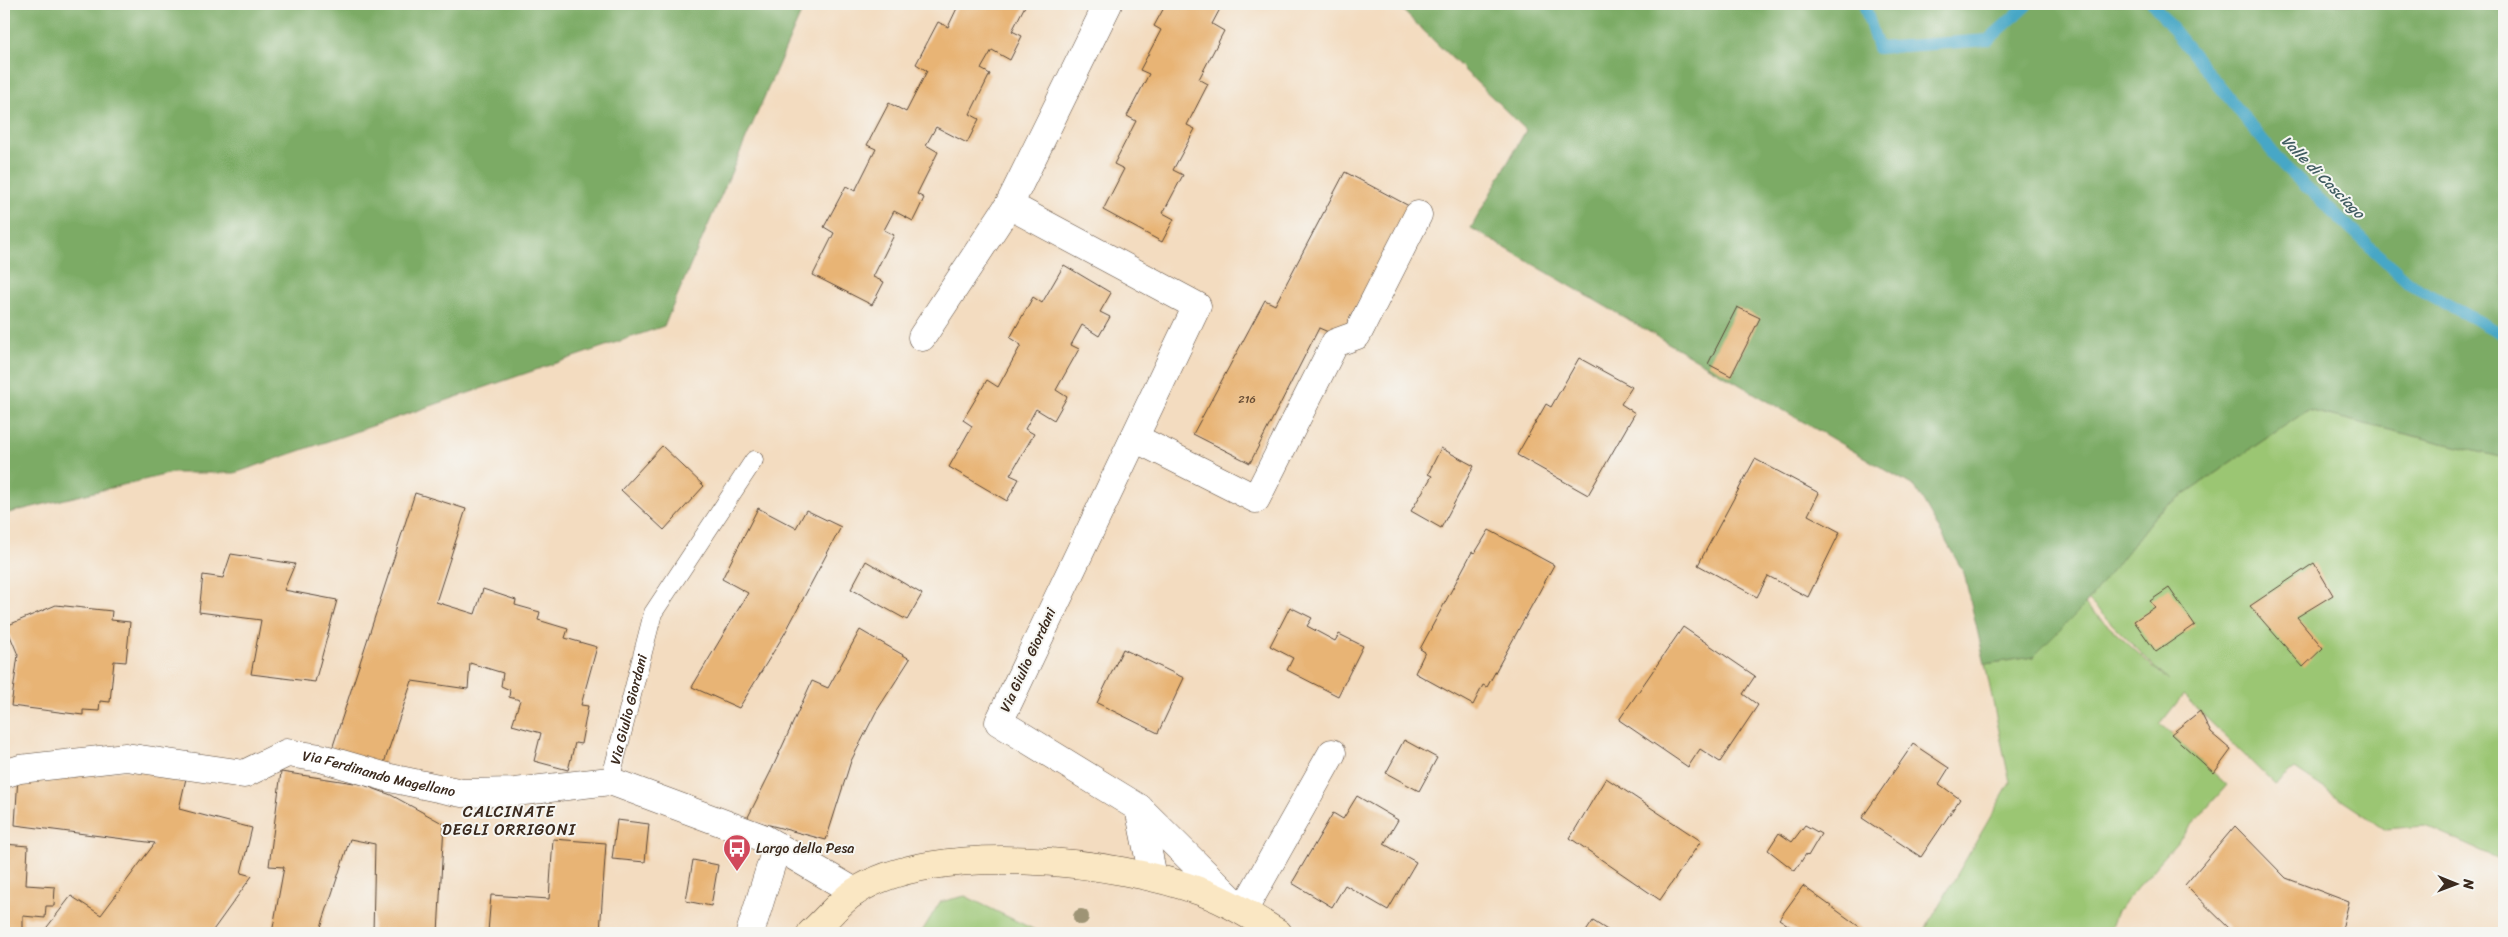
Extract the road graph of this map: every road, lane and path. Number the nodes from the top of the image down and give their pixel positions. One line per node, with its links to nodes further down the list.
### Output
1 (1108, 4): 2 (street)
2 (1009, 205): 4 (street); 5 (street)
3 (1418, 215): 5 (street)
4 (922, 337)
5 (1135, 438): 10 (street, Via Giulio Giordani)
6 (754, 460): 9 (lane, Via Giulio Giordani)
7 (1332, 753): 14 (street)
8 (4, 774): 9 (street, Via Ferdinando Magellano)
9 (610, 781): 11 (street, Via Ferdinando Magellano)
10 (1139, 808): 12 (street); 14 (street, Via Giulio Giordani)
11 (777, 846): 13 (street, Via Ferdinando Magellano); 15 (street)
12 (1153, 877): 13 (street, Via Giulio Giordani); 14 (street, Via Giulio Giordani)
13 (855, 892): 16 (street)
14 (1243, 911): 17 (street, Via Giulio Giordani)
15 (750, 933)
16 (811, 933)
17 (1278, 933)

